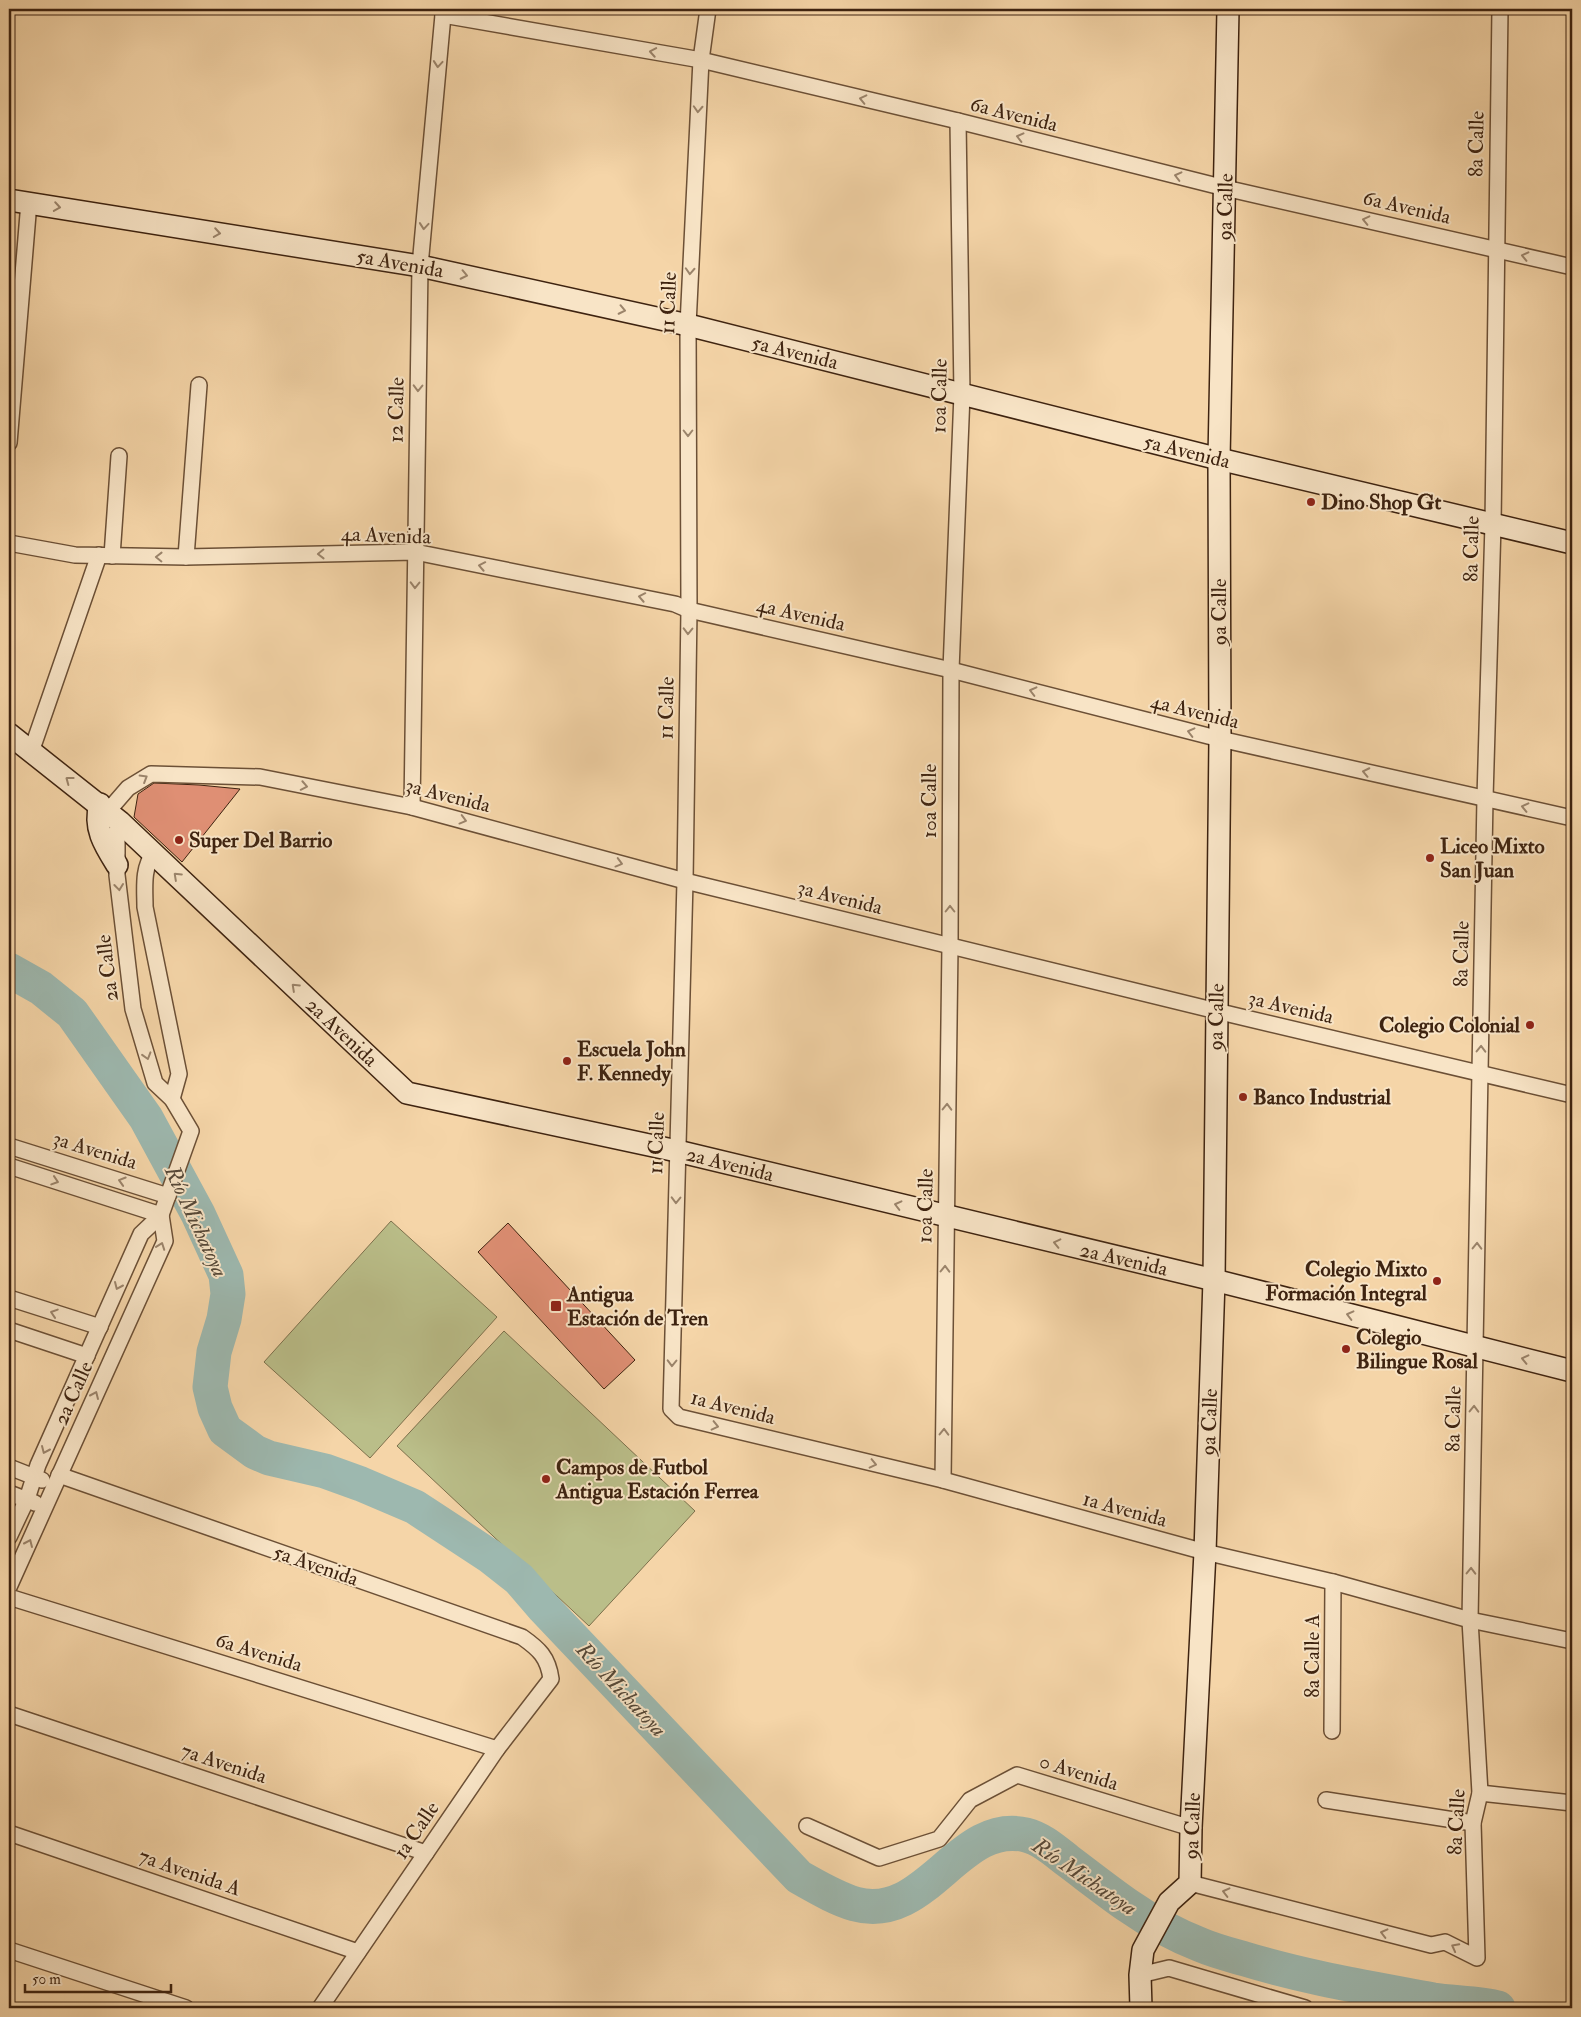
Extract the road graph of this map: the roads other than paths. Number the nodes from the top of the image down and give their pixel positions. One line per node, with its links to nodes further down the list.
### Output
1 (708, 9): 5 (street, 11 Calle)
2 (1228, 9): 7 (main road, 9a Calle)
3 (1500, 9): 9 (street, 8a Calle)
4 (439, 12): 5 (street, 6a Avenida, one-way to 4); 10 (street, 12 Calle, one-way to 10)
5 (701, 60): 6 (street, 6a Avenida, one-way to 5); 12 (street, 11 Calle, one-way to 12)
6 (958, 121): 7 (street, 6a Avenida, one-way to 6); 14 (street, 10a Calle)
7 (1225, 188): 9 (street, 6a Avenida, one-way to 7); 17 (main road, 9a Calle)
8 (19, 201): 10 (main road, 5a Avenida, one-way to 10); 15 (street)
9 (1495, 249): 11 (street, 6a Avenida, one-way to 9); 18 (street, 8a Calle)
10 (420, 266): 12 (main road, 5a Avenida, one-way to 12); 21 (street, 12 Calle, one-way to 21)
11 (1572, 267)
12 (688, 325): 14 (main road, 5a Avenida); 24 (street, 11 Calle, one-way to 24)
13 (199, 385): 23 (street)
14 (962, 394): 17 (main road, 5a Avenida); 25 (street, 10a Calle)
15 (9, 443)
16 (119, 456): 22 (street)
17 (1219, 460): 18 (main road, 5a Avenida); 27 (main road, 9a Calle)
18 (1493, 524): 20 (main road, 5a Avenida); 29 (street, 8a Calle)
19 (9, 543): 22 (street, 4a Avenida)
20 (1572, 543)
21 (415, 552): 23 (street, 4a Avenida, one-way to 23); 24 (street, 4a Avenida, one-way to 21); 30 (street, 12 Calle, one-way to 30)
22 (106, 556): 23 (street, 4a Avenida, one-way to 22); 28 (street)
23 (186, 557)
24 (689, 610): 25 (street, 4a Avenida); 35 (street, 11 Calle, one-way to 35)
25 (951, 670): 27 (street, 4a Avenida, one-way to 25); 38 (street, 10a Calle, one-way to 25)
26 (9, 734): 28 (main road, 2a Avenida)
27 (1220, 739): 29 (street, 4a Avenida, one-way to 27); 39 (main road, 9a Calle)
28 (31, 752): 31 (main road, 2a Avenida, one-way to 28)
29 (1485, 798): 32 (street, 4a Avenida, one-way to 29); 40 (street, 8a Calle, one-way to 29)
30 (412, 806): 31 (street, 3a Avenida, one-way to 30); 35 (street, 3a Avenida, one-way to 35)
31 (109, 812): 33 (main road, 2a Avenida); 34 (main road)
32 (1572, 818)
33 (154, 853): 36 (street); 44 (main road, 2a Avenida, one-way to 33)
34 (117, 865): 37 (street, 2a Calle, one-way to 37)
35 (685, 881): 38 (street, 3a Avenida); 44 (street, 11 Calle)
36 (151, 940): 37 (street); 42 (street)
37 (125, 944): 42 (street, 2a Calle, one-way to 42)
38 (950, 946): 39 (street, 3a Avenida); 48 (street, 10a Calle, one-way to 38)
39 (1216, 1011): 40 (street, 3a Avenida); 49 (main road, 9a Calle)
40 (1480, 1072): 41 (street, 3a Avenida); 53 (street, 8a Calle, one-way to 40)
41 (1572, 1095)
42 (172, 1099): 46 (street, 2a Calle)
43 (9, 1146): 46 (street, 3a Avenida, one-way to 43)
44 (677, 1151): 48 (main road, 2a Avenida, one-way to 44); 56 (street, 11 Calle, one-way to 56)
45 (9, 1166): 47 (street, 3a Avenida, one-way to 47)
46 (170, 1191): 47 (street, 2a Calle)
47 (161, 1215): 51 (street, 2a Calle, one-way to 51); 59 (street, 2a Calle, one-way to 47)
48 (946, 1217): 49 (main road, 2a Avenida, one-way to 48); 60 (street, 10a Calle, one-way to 48)
49 (1214, 1280): 53 (main road, 2a Avenida, one-way to 49); 65 (main road, 9a Calle)
50 (9, 1298): 51 (street, one-way to 50)
51 (100, 1328): 54 (street, 2a Calle)
52 (9, 1330): 54 (street)
53 (1475, 1348): 55 (main road, 2a Avenida, one-way to 53); 69 (street, 8a Calle, one-way to 53)
54 (87, 1356): 58 (street, 2a Calle, one-way to 58)
55 (1572, 1371)
56 (671, 1409): 60 (street, 1a Avenida, one-way to 60)
57 (9, 1467): 58 (street, 5a Avenida)
58 (34, 1476): 59 (street, 5a Avenida); 62 (street, 2a Calle)
59 (57, 1480): 63 (street, 2a Calle); 71 (street, 5a Avenida)
60 (943, 1480): 65 (street, 1a Avenida)
61 (9, 1493): 62 (street)
62 (27, 1499): 63 (street); 64 (street, 2a Calle)
63 (45, 1508): 67 (street, 2a Calle, one-way to 63)
64 (9, 1536)
65 (1205, 1552): 66 (street, 1a Avenida); 80 (main road, 9a Calle)
66 (1333, 1582): 69 (street, 1a Avenida); 73 (street, 8a Calle A)
67 (9, 1587)
68 (9, 1596): 74 (street, 6a Avenida)
69 (1470, 1620): 70 (street, 1a Avenida); 75 (street, 8a Calle)
70 (1572, 1641)
71 (551, 1679): 74 (street, 1a Calle)
72 (9, 1714): 82 (street, 7a Avenida)
73 (1332, 1731)
74 (497, 1749): 82 (street, 1a Calle)
75 (1480, 1793): 77 (street); 78 (street, 8a Calle)
76 (1326, 1800): 78 (street)
77 (1572, 1804)
78 (1473, 1822): 83 (street, 8a Calle, one-way to 83)
79 (807, 1826): 80 (street, 0 Avenida)
80 (1191, 1828): 83 (main road, 9a Calle)
81 (9, 1832): 85 (street, 7a Avenida A)
82 (426, 1853): 85 (street, 1a Calle)
83 (1190, 1883): 86 (main road, 9a Calle)
84 (9, 1950): 87 (street)
85 (358, 1952): 88 (street, 1a Calle)
86 (1140, 1975): 89 (main road, 9a Calle); 90 (street)
87 (186, 2008)
88 (320, 2008)
89 (1141, 2008)
90 (1304, 2008)

